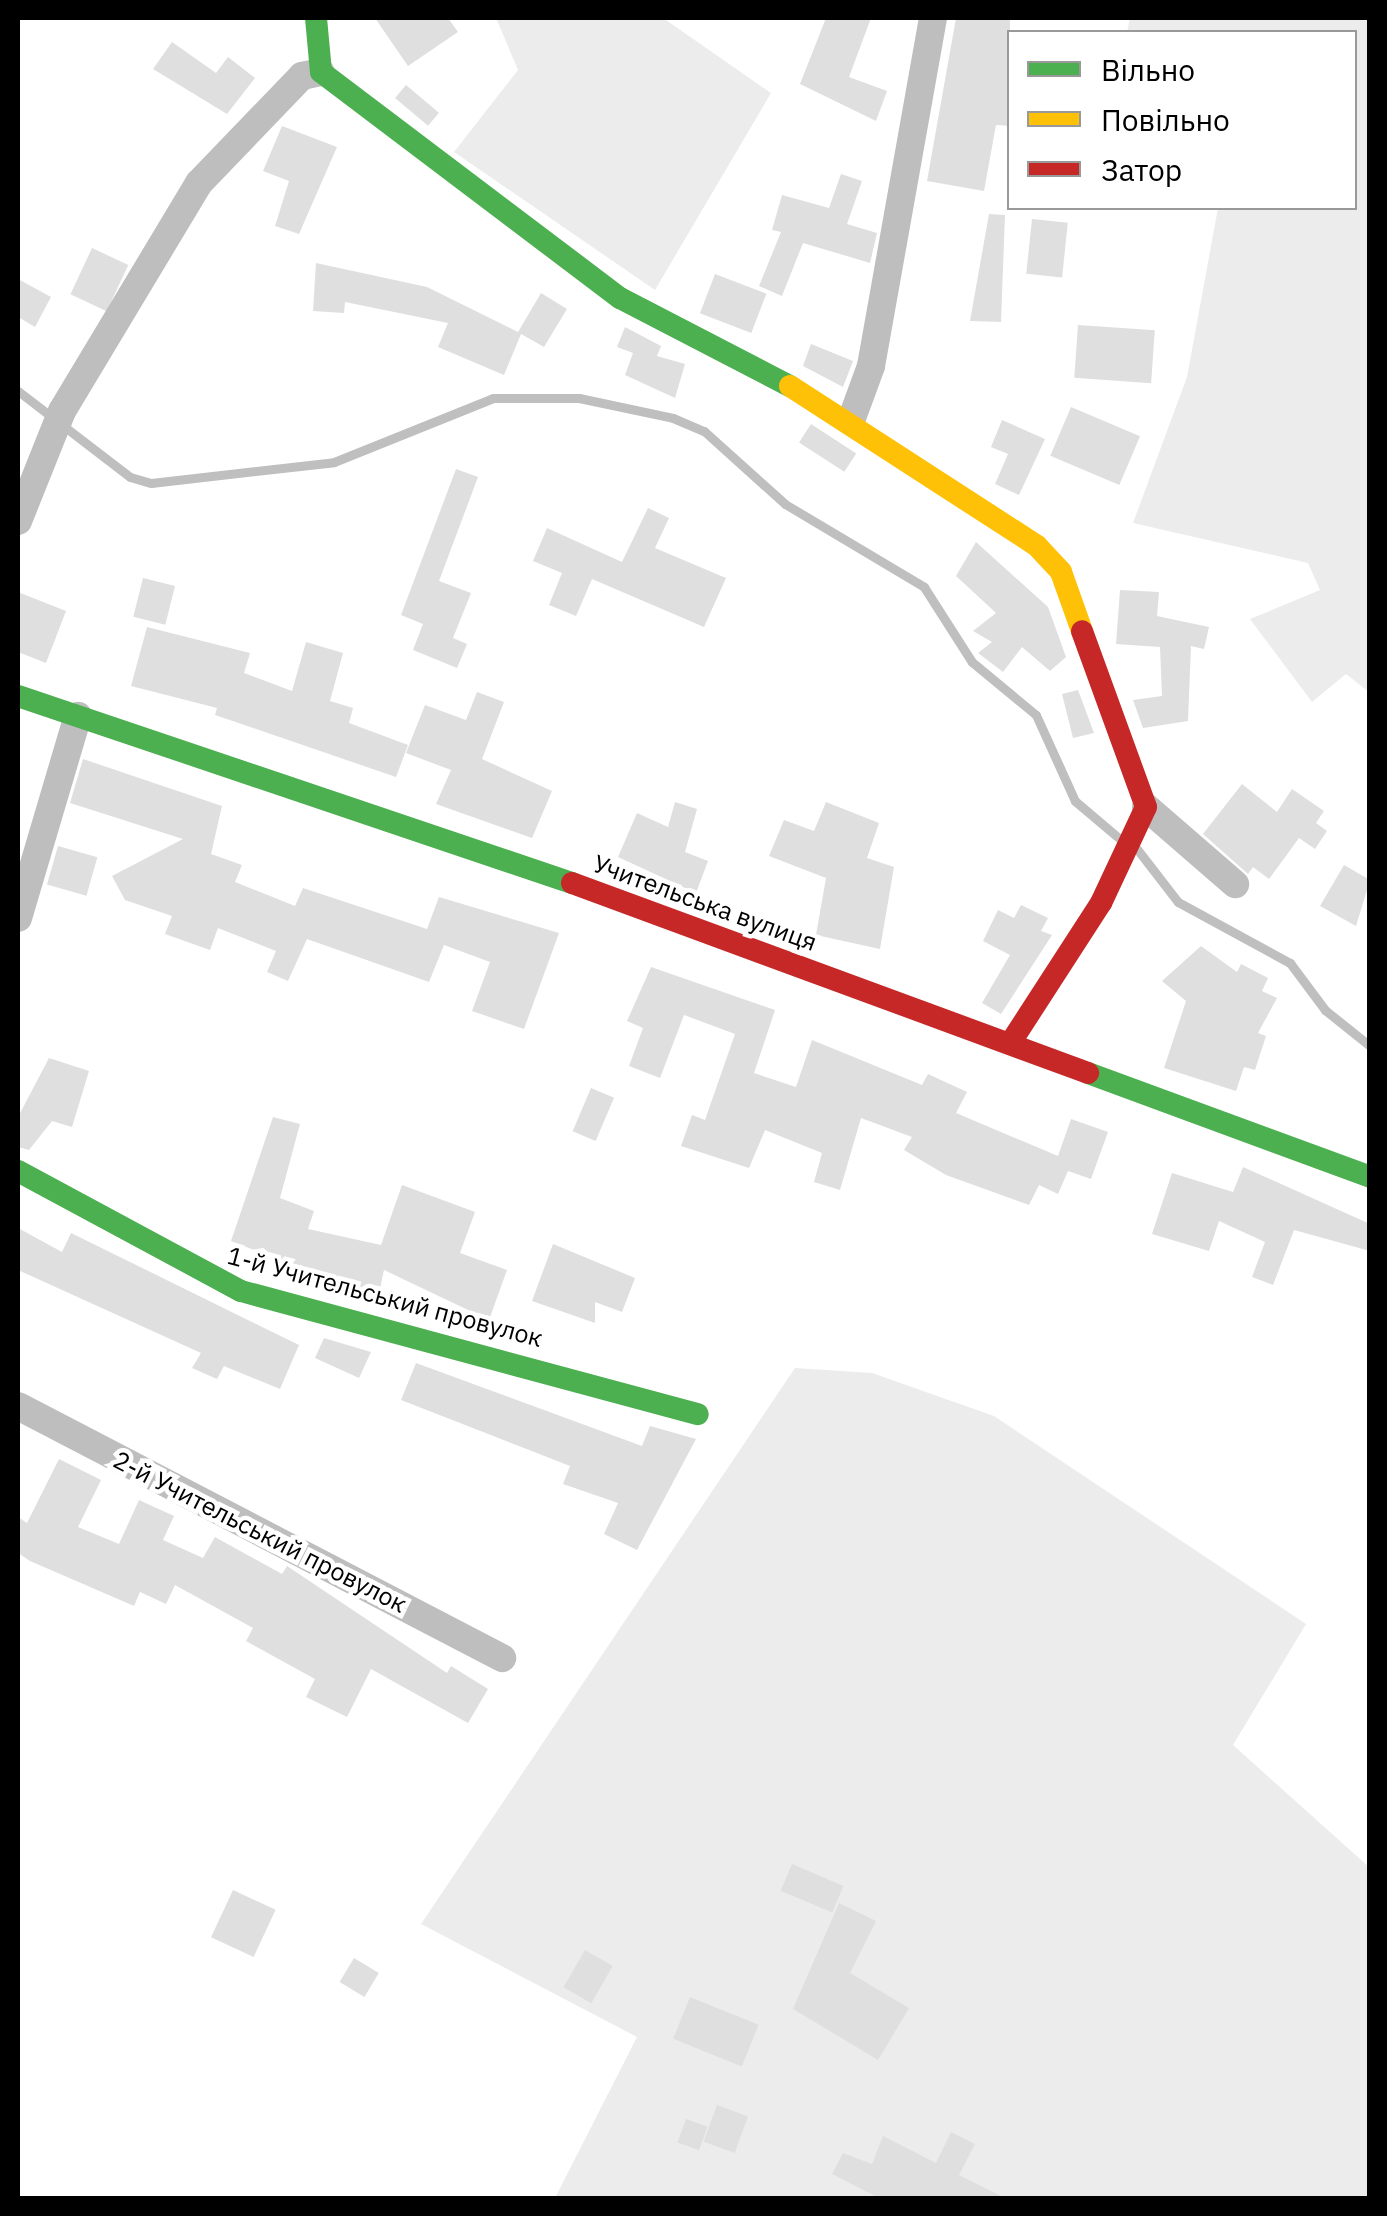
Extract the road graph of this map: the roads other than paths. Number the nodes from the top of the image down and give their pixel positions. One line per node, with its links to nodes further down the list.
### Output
1 (316, 18): 3 (street)
2 (933, 18): 4 (street)
3 (320, 72): 4 (street); 5 (street)
4 (852, 418): 8 (street)
5 (18, 521)
6 (18, 696): 7 (street, Учительська вулиця)
7 (78, 716): 10 (street); 11 (street, Учительська вулиця)
8 (1146, 807): 9 (street); 11 (street)
9 (1234, 884)
10 (18, 918)
11 (1011, 1042): 13 (street, Учительська вулиця)
12 (18, 1171): 15 (street, 1-й Учительський провулок)
13 (1370, 1177)
14 (18, 1406): 16 (street, 2-й Учительський провулок)
15 (698, 1414)
16 (502, 1658)

